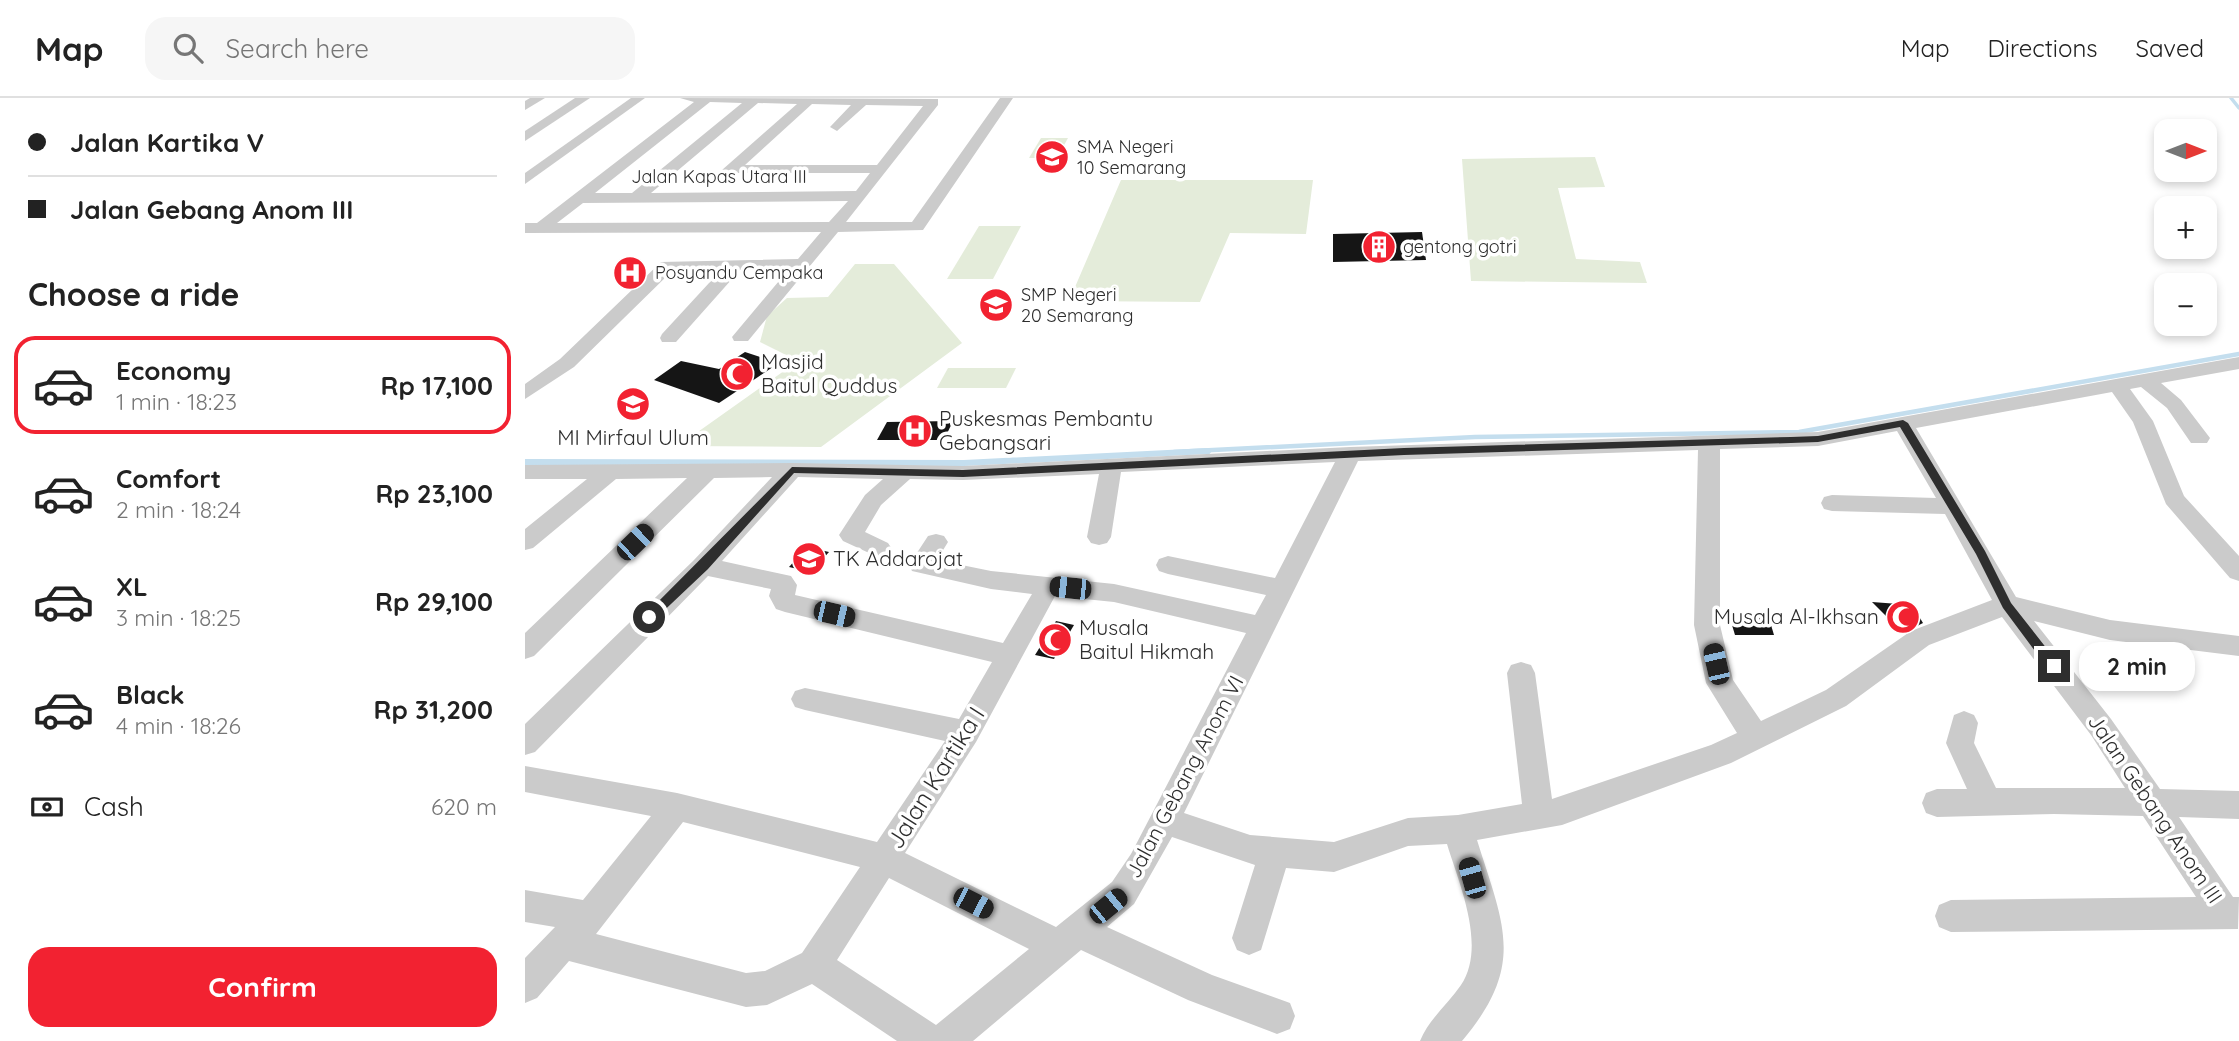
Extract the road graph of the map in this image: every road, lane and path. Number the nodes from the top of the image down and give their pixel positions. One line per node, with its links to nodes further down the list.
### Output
1 (539, 98): 11 (street)
2 (584, 98): 12 (street)
3 (639, 98): 18 (street)
4 (686, 98): 5 (street)
5 (707, 98): 6 (street); 22 (street)
6 (756, 98): 8 (street); 19 (street)
7 (1007, 98): 24 (street)
8 (810, 99): 10 (street); 16 (street)
9 (913, 99): 10 (street); 17 (street)
10 (863, 100): 14 (street)
11 (525, 106)
12 (552, 119): 13 (street); 15 (street)
13 (525, 120)
14 (837, 127)
15 (525, 137)
16 (732, 169): 17 (street); 21 (street)
17 (881, 169): 20 (street)
18 (525, 180)
19 (638, 196): 21 (street, Jalan Kapas Utara III); 22 (street, Jalan Kapas Utara III)
20 (860, 196): 21 (street, Jalan Kapas Utara III); 24 (street)
21 (701, 197)
22 (578, 198): 23 (street)
23 (532, 229): 24 (street)
24 (829, 229): 25 (street)
25 (801, 264): 26 (street); 27 (street)
26 (734, 265): 28 (street); 32 (street)
27 (741, 337)
28 (669, 338)
29 (2239, 363): 30 (street)
30 (2145, 380): 31 (street); 34 (street)
31 (2117, 385): 33 (street); 51 (street)
32 (525, 393)
33 (1903, 423): 35 (street); 44 (street, Jalan Gebang Anom III)
34 (2199, 438)
35 (1709, 444): 36 (street); 63 (street)
36 (1350, 454): 37 (street); 53 (street, Jalan Gebang Anom VI)
37 (1111, 466): 42 (street); 45 (street)
38 (709, 470): 39 (street); 41 (street); 57 (street)
39 (792, 470): 42 (street); 50 (street)
40 (525, 472): 41 (street)
41 (610, 472): 46 (street)
42 (904, 473): 48 (street)
43 (1832, 503): 44 (street)
44 (1952, 506): 54 (street, Jalan Gebang Anom III)
45 (1099, 537)
46 (525, 542)
47 (936, 542): 52 (street)
48 (880, 549)
49 (1168, 565): 53 (street)
50 (703, 566): 58 (street); 64 (street)
51 (2239, 572)
52 (1049, 585): 55 (street); 58 (street, Jalan Kartika I)
53 (1283, 589): 55 (street, Jalan Gebang Anom VI)
54 (2007, 605): 56 (street); 63 (street); 68 (street, Jalan Gebang Anom III)
55 (1264, 627): 72 (street, Jalan Gebang Anom VI)
56 (2239, 646)
57 (525, 649)
58 (1008, 655): 62 (street, Jalan Kartika I)
59 (1521, 673): 71 (street)
60 (805, 699): 62 (street)
61 (1963, 723): 66 (street)
62 (967, 733): 75 (street, Jalan Kartika I)
63 (1755, 736): 71 (street)
64 (525, 743)
65 (525, 779): 70 (street)
66 (1988, 802): 67 (street); 68 (street)
67 (1937, 803)
68 (2153, 803): 69 (street); 77 (street, Jalan Gebang Anom III)
69 (2239, 805)
70 (677, 807): 75 (street); 79 (street)
71 (1539, 816): 73 (street)
72 (1164, 820): 74 (street); 81 (street, Jalan Gebang Anom VI)
73 (1458, 829): 74 (street); 88 (street)
74 (1274, 853): 80 (street)
75 (885, 859): 81 (street); 83 (street, Jalan Kartika I)
76 (525, 906): 79 (street)
77 (2232, 913): 78 (street)
78 (1951, 916)
79 (590, 917): 82 (street)
80 (1249, 938)
81 (1069, 939): 85 (street); 87 (street, Jalan Gebang Anom VI)
82 (566, 943): 83 (street); 84 (street)
83 (814, 965): 86 (street)
84 (525, 986)
85 (1277, 1016)
86 (929, 1041)
87 (945, 1041)
88 (1438, 1041)

